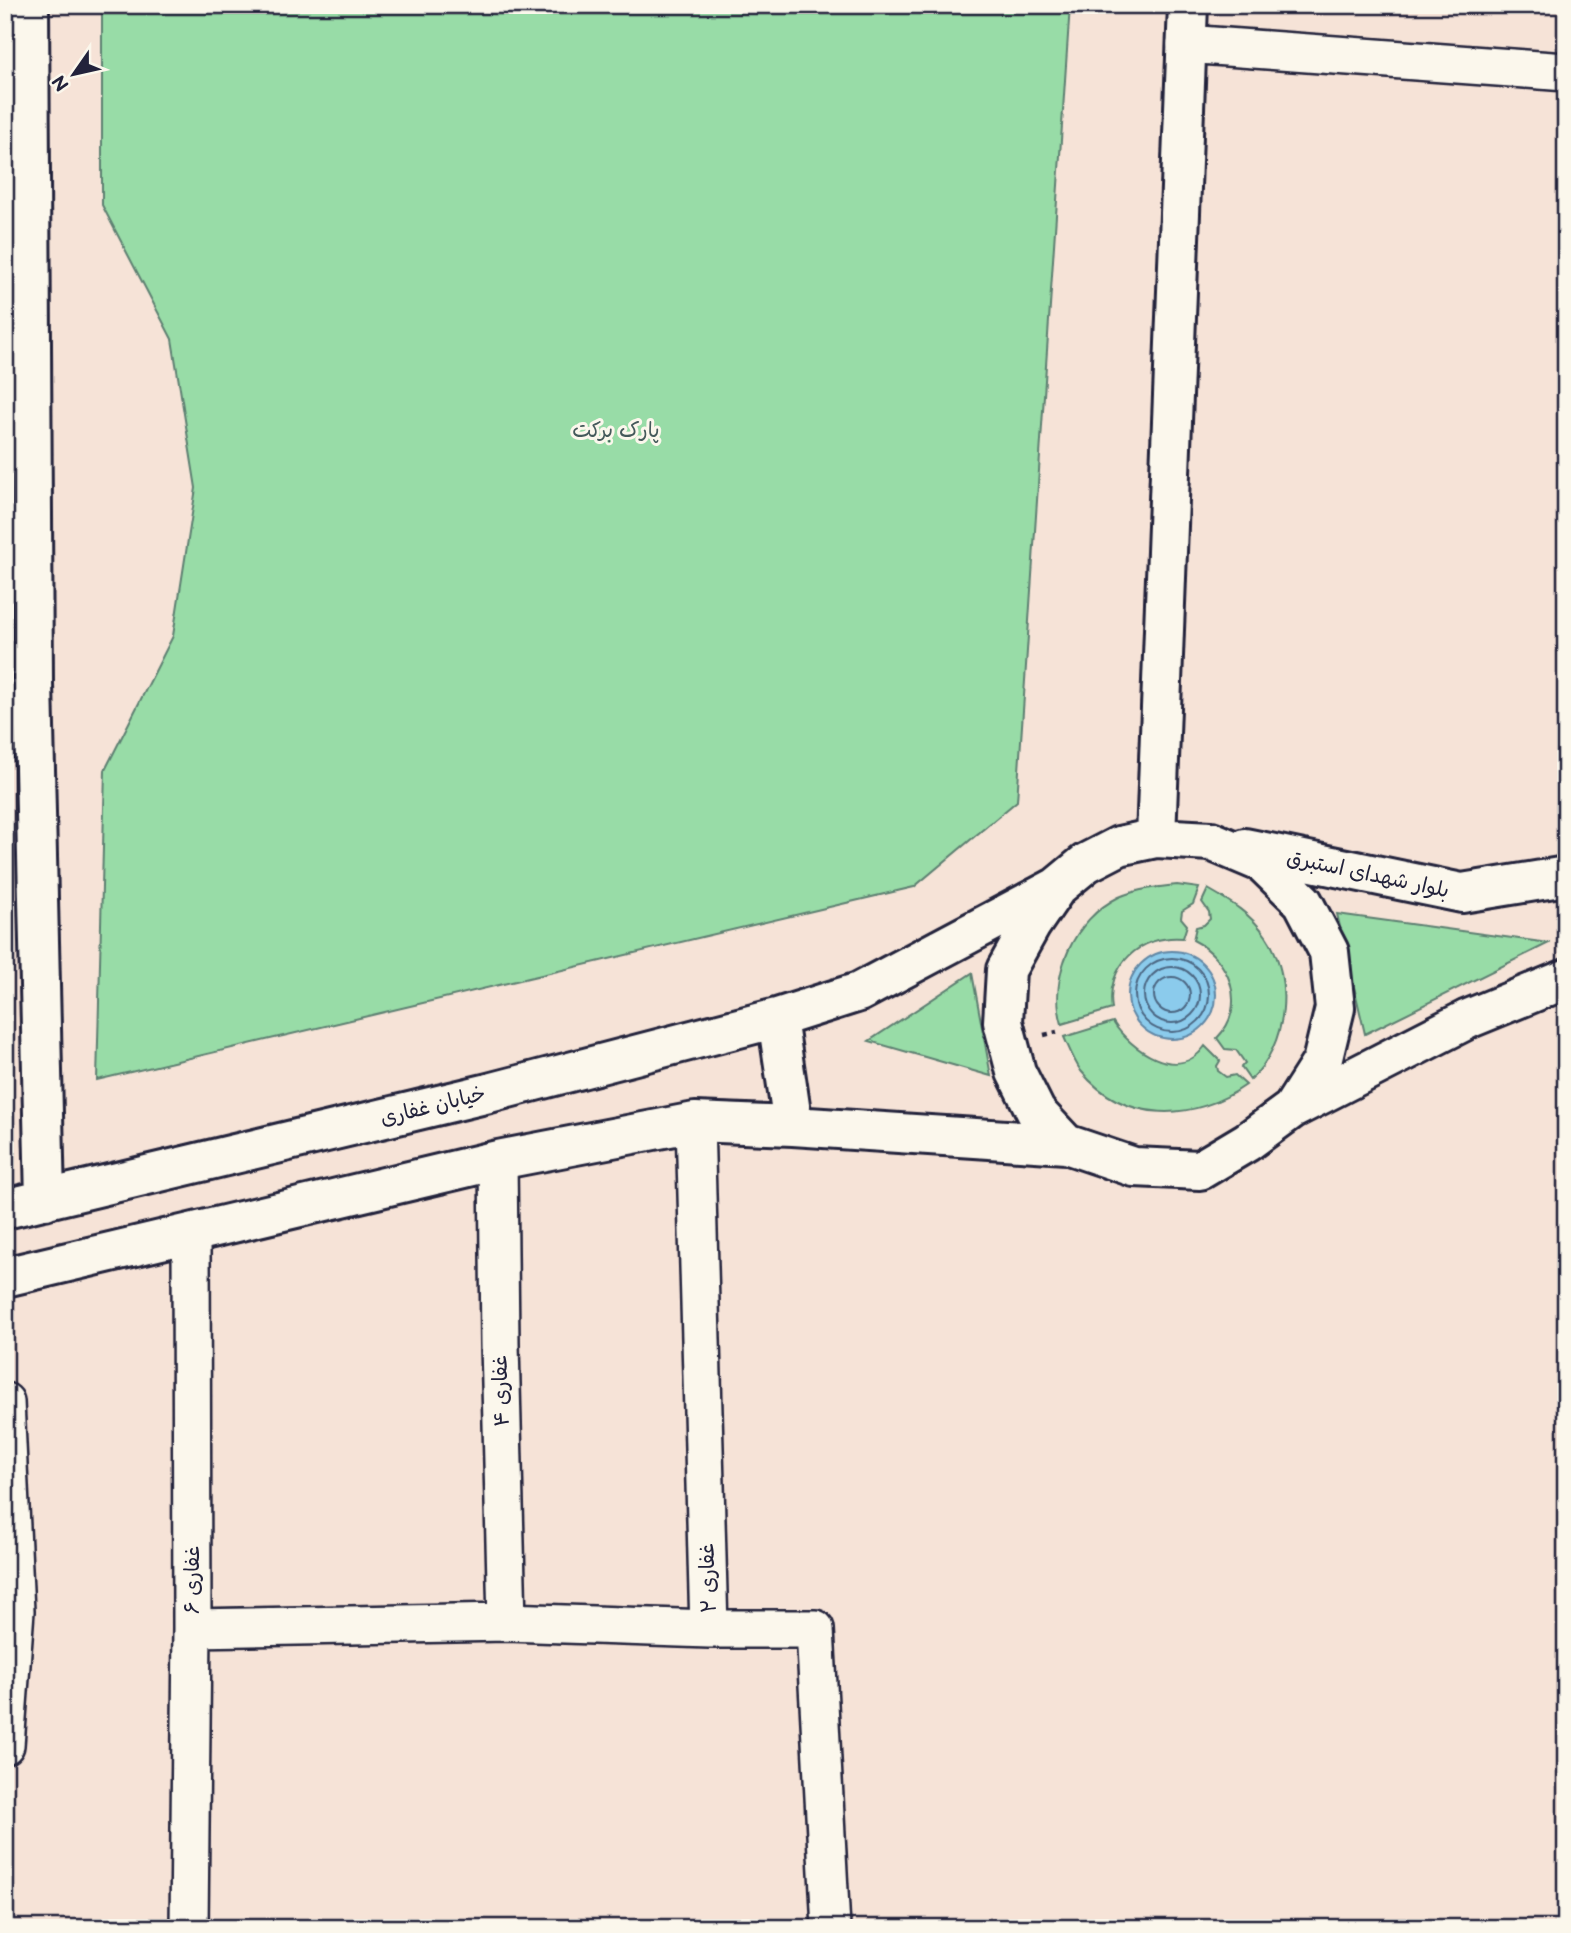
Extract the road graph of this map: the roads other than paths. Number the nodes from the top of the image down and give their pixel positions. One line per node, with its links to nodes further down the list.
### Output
1 (29, 5): 5 (street)
2 (1188, 5): 3 (street)
3 (1186, 44): 4 (street); 7 (street)
4 (1566, 72)
5 (18, 308): 6 (street)
6 (19, 684): 18 (street)
7 (1156, 838): 8 (street); 10 (street)
8 (1211, 841): 9 (street, بلوار شهدای استبرق); 13 (street)
9 (1566, 876)
10 (1058, 887): 12 (street, خیابان غفاری); 16 (street)
11 (1566, 979): 13 (street)
12 (777, 1018): 15 (street); 18 (street, خیابان غفاری)
13 (1292, 1109): 16 (street)
14 (695, 1122): 15 (street); 17 (street); 25 (street, غفاری ۲)
15 (793, 1126): 16 (street)
16 (1066, 1144)
17 (498, 1160): 20 (street); 23 (street, غفاری ۴)
18 (46, 1200): 19 (street, خیابان غفاری)
19 (5, 1209)
20 (191, 1233): 21 (street); 24 (street, غفاری ۶)
21 (5, 1277)
22 (5, 1402): 26 (street)
23 (507, 1622): 24 (street); 25 (street)
24 (192, 1628): 27 (street, غفاری ۶)
25 (709, 1629): 28 (street, غفاری ۲)
26 (5, 1745)
27 (189, 1928)
28 (831, 1928)

